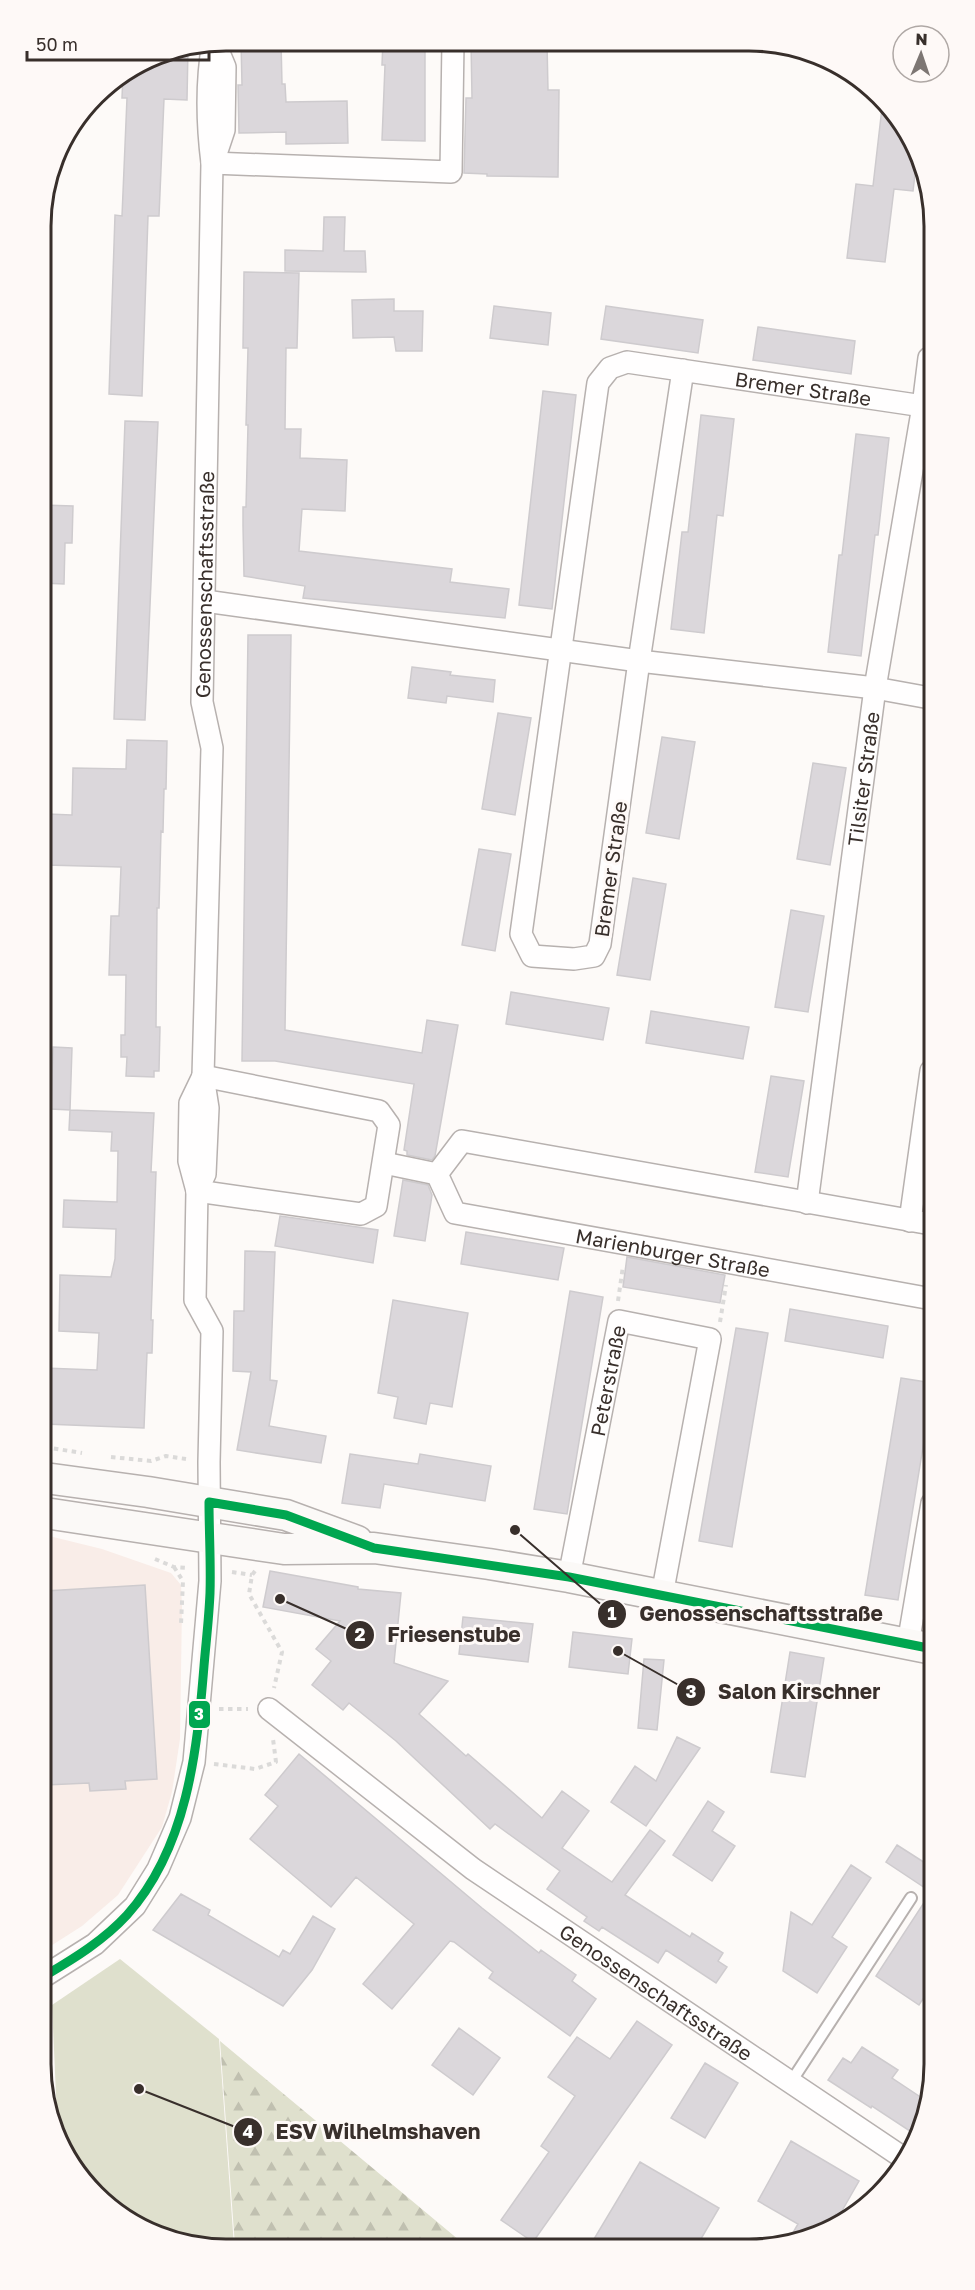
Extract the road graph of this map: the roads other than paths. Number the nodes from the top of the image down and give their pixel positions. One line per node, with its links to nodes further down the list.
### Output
1 (218, 51): 3 (street, Genossenschaftsstraße)
2 (453, 51): 3 (street)
3 (212, 163): 7 (street, Genossenschaftsstraße)
4 (683, 370): 6 (street, Bremer Straße); 8 (street, Bremer Straße); 9 (street, Bremer Straße)
5 (924, 398): 6 (street, Tilsiter Straße)
6 (923, 406): 10 (street, Tilsiter Straße)
7 (205, 601): 8 (street); 12 (street, Genossenschaftsstraße)
8 (562, 651): 9 (street); 9 (street, Bremer Straße)
9 (639, 661): 10 (street)
10 (875, 688): 11 (street); 17 (street, Tilsiter Straße)
11 (924, 697)
12 (203, 1076): 14 (street); 16 (street, Genossenschaftsstraße)
13 (924, 1121): 18 (street)
14 (384, 1162): 15 (street); 16 (street)
15 (437, 1174): 17 (street); 20 (street, Marienburger Straße)
16 (197, 1191): 22 (street, Genossenschaftsstraße)
17 (807, 1203): 18 (street)
18 (910, 1221): 19 (street)
19 (924, 1223)
20 (924, 1298)
21 (51, 1479): 22 (main road)
22 (209, 1502): 24 (street, Genossenschaftsstraße); 25 (main road)
23 (51, 1514): 24 (main road)
24 (209, 1537): 25 (main road); 32 (street, Genossenschaftsstraße)
25 (374, 1548): 26 (main road)
26 (569, 1577): 27 (main road); 27 (street, Peterstraße)
27 (662, 1595): 29 (main road)
28 (924, 1599): 29 (street)
29 (920, 1647)
30 (269, 1709): 33 (street, Genossenschaftsstraße)
31 (911, 1898): 33 (lane)
32 (51, 1972)
33 (791, 2082): 34 (street, Genossenschaftsstraße)
34 (899, 2155)

